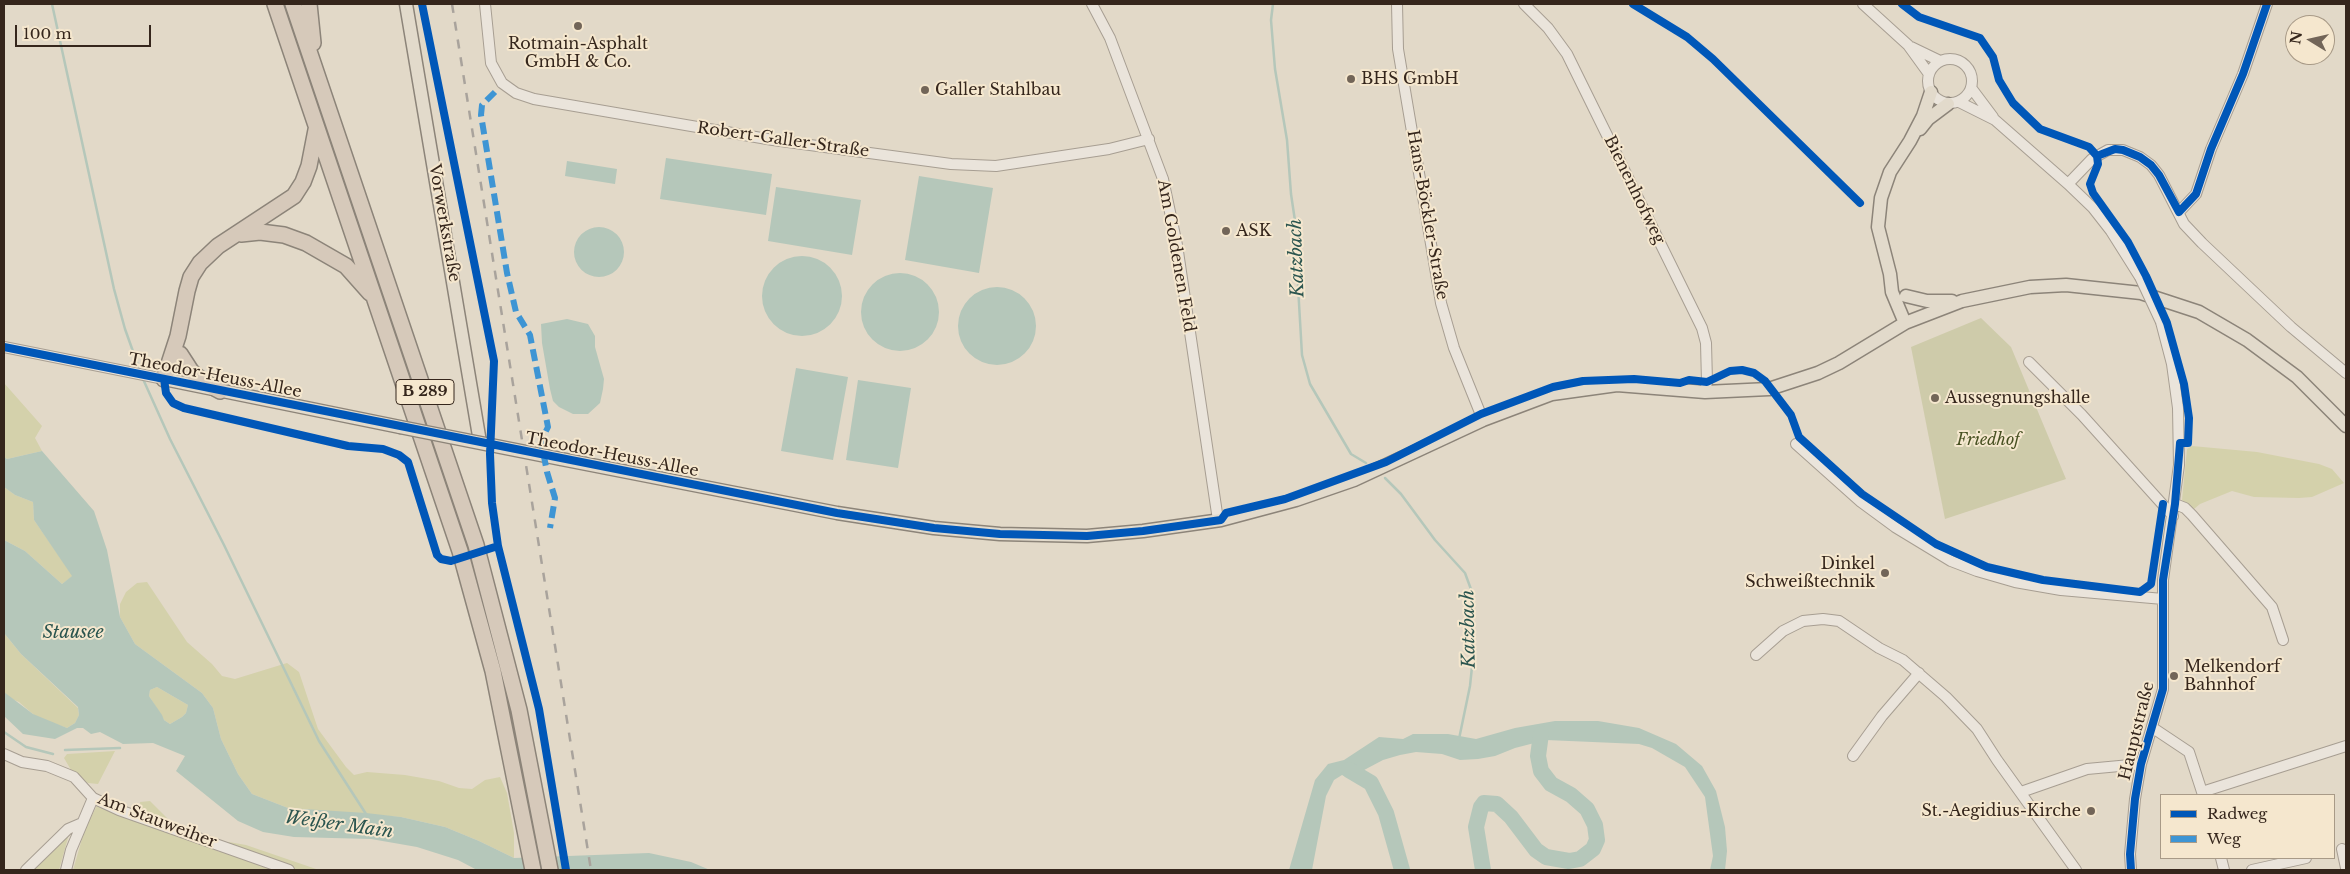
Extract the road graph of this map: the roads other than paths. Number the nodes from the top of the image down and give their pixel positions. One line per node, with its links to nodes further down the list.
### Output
1 (275, 4): 19 (highway, B 289)
2 (293, 4): 13 (highway, B 289)
3 (309, 4): 13 (highway)
4 (406, 4): 40 (main road, Vorwerkstraße)
5 (485, 4): 20 (street, Robert-Galler-Straße)
6 (1092, 4): 20 (street, Am Goldenen Feld)
7 (1397, 4): 38 (street, Hans-Böckler-Straße)
8 (1524, 4): 37 (street, Bienenhofweg)
9 (1863, 4): 11 (street)
10 (2267, 4): 23 (street)
11 (1908, 45): 12 (street); 14 (street)
12 (1940, 61): 14 (street); 15 (street)
13 (316, 71): 65 (highway, B 289)
14 (1929, 74): 16 (street)
15 (1972, 89): 17 (street); 18 (street)
16 (1931, 92): 17 (street); 21 (main road)
17 (1953, 103): 18 (street); 21 (main road)
18 (1995, 120): 22 (street, Hauptstraße)
19 (317, 126): 24 (highway); 27 (highway, B 289)
20 (1149, 139): 44 (street, Am Goldenen Feld)
21 (1910, 141): 25 (main road)
22 (2068, 184): 23 (street); 42 (street, Hauptstraße, bridge)
23 (2179, 212): 34 (street)
24 (237, 235): 27 (highway); 30 (highway)
25 (1890, 274): 26 (main road); 29 (main road)
26 (1906, 296): 28 (main road); 29 (main road)
27 (374, 298): 64 (highway, B 289)
28 (1962, 301): 29 (main road, Theodor-Heuss-Allee); 39 (main road)
29 (1910, 320): 37 (main road, Theodor-Heuss-Allee)
30 (178, 336): 32 (highway); 35 (highway)
31 (4, 347): 35 (street, Theodor-Heuss-Allee)
32 (180, 354): 35 (highway); 36 (highway)
33 (2029, 362): 43 (street)
34 (2346, 373)
35 (169, 380): 36 (main road, Theodor-Heuss-Allee)
36 (220, 391): 40 (main road, Theodor-Heuss-Allee, bridge)
37 (1705, 392): 38 (main road, Theodor-Heuss-Allee)
38 (1483, 420): 44 (main road, Theodor-Heuss-Allee)
39 (2346, 426)
40 (480, 442): 44 (main road, Theodor-Heuss-Allee, bridge)
41 (1796, 444): 45 (street)
42 (2175, 504): 43 (street, Hauptstraße); 46 (street)
43 (2173, 516): 45 (street, Hauptstraße)
44 (1218, 520)
45 (2163, 599): 49 (street, Hauptstraße)
46 (2283, 640)
47 (1756, 655): 48 (street)
48 (1919, 673): 52 (street); 54 (street)
49 (2153, 728): 53 (street, Hauptstraße); 55 (street)
50 (2346, 746): 55 (street)
51 (4, 754): 56 (street, Am Stauweiher)
52 (1853, 756)
53 (2142, 764): 54 (street); 67 (street, Hauptstraße)
54 (2021, 792): 66 (street)
55 (2202, 794)
56 (93, 798): 57 (street); 63 (street, Am Stauweiher)
57 (82, 823): 61 (street); 62 (street)
58 (2341, 850): 60 (street)
59 (2302, 859): 68 (street)
60 (2346, 868)
61 (26, 870)
62 (66, 870)
63 (289, 870)
64 (533, 870)
65 (550, 870)
66 (2076, 870)
67 (2131, 870)
68 (2259, 870)

